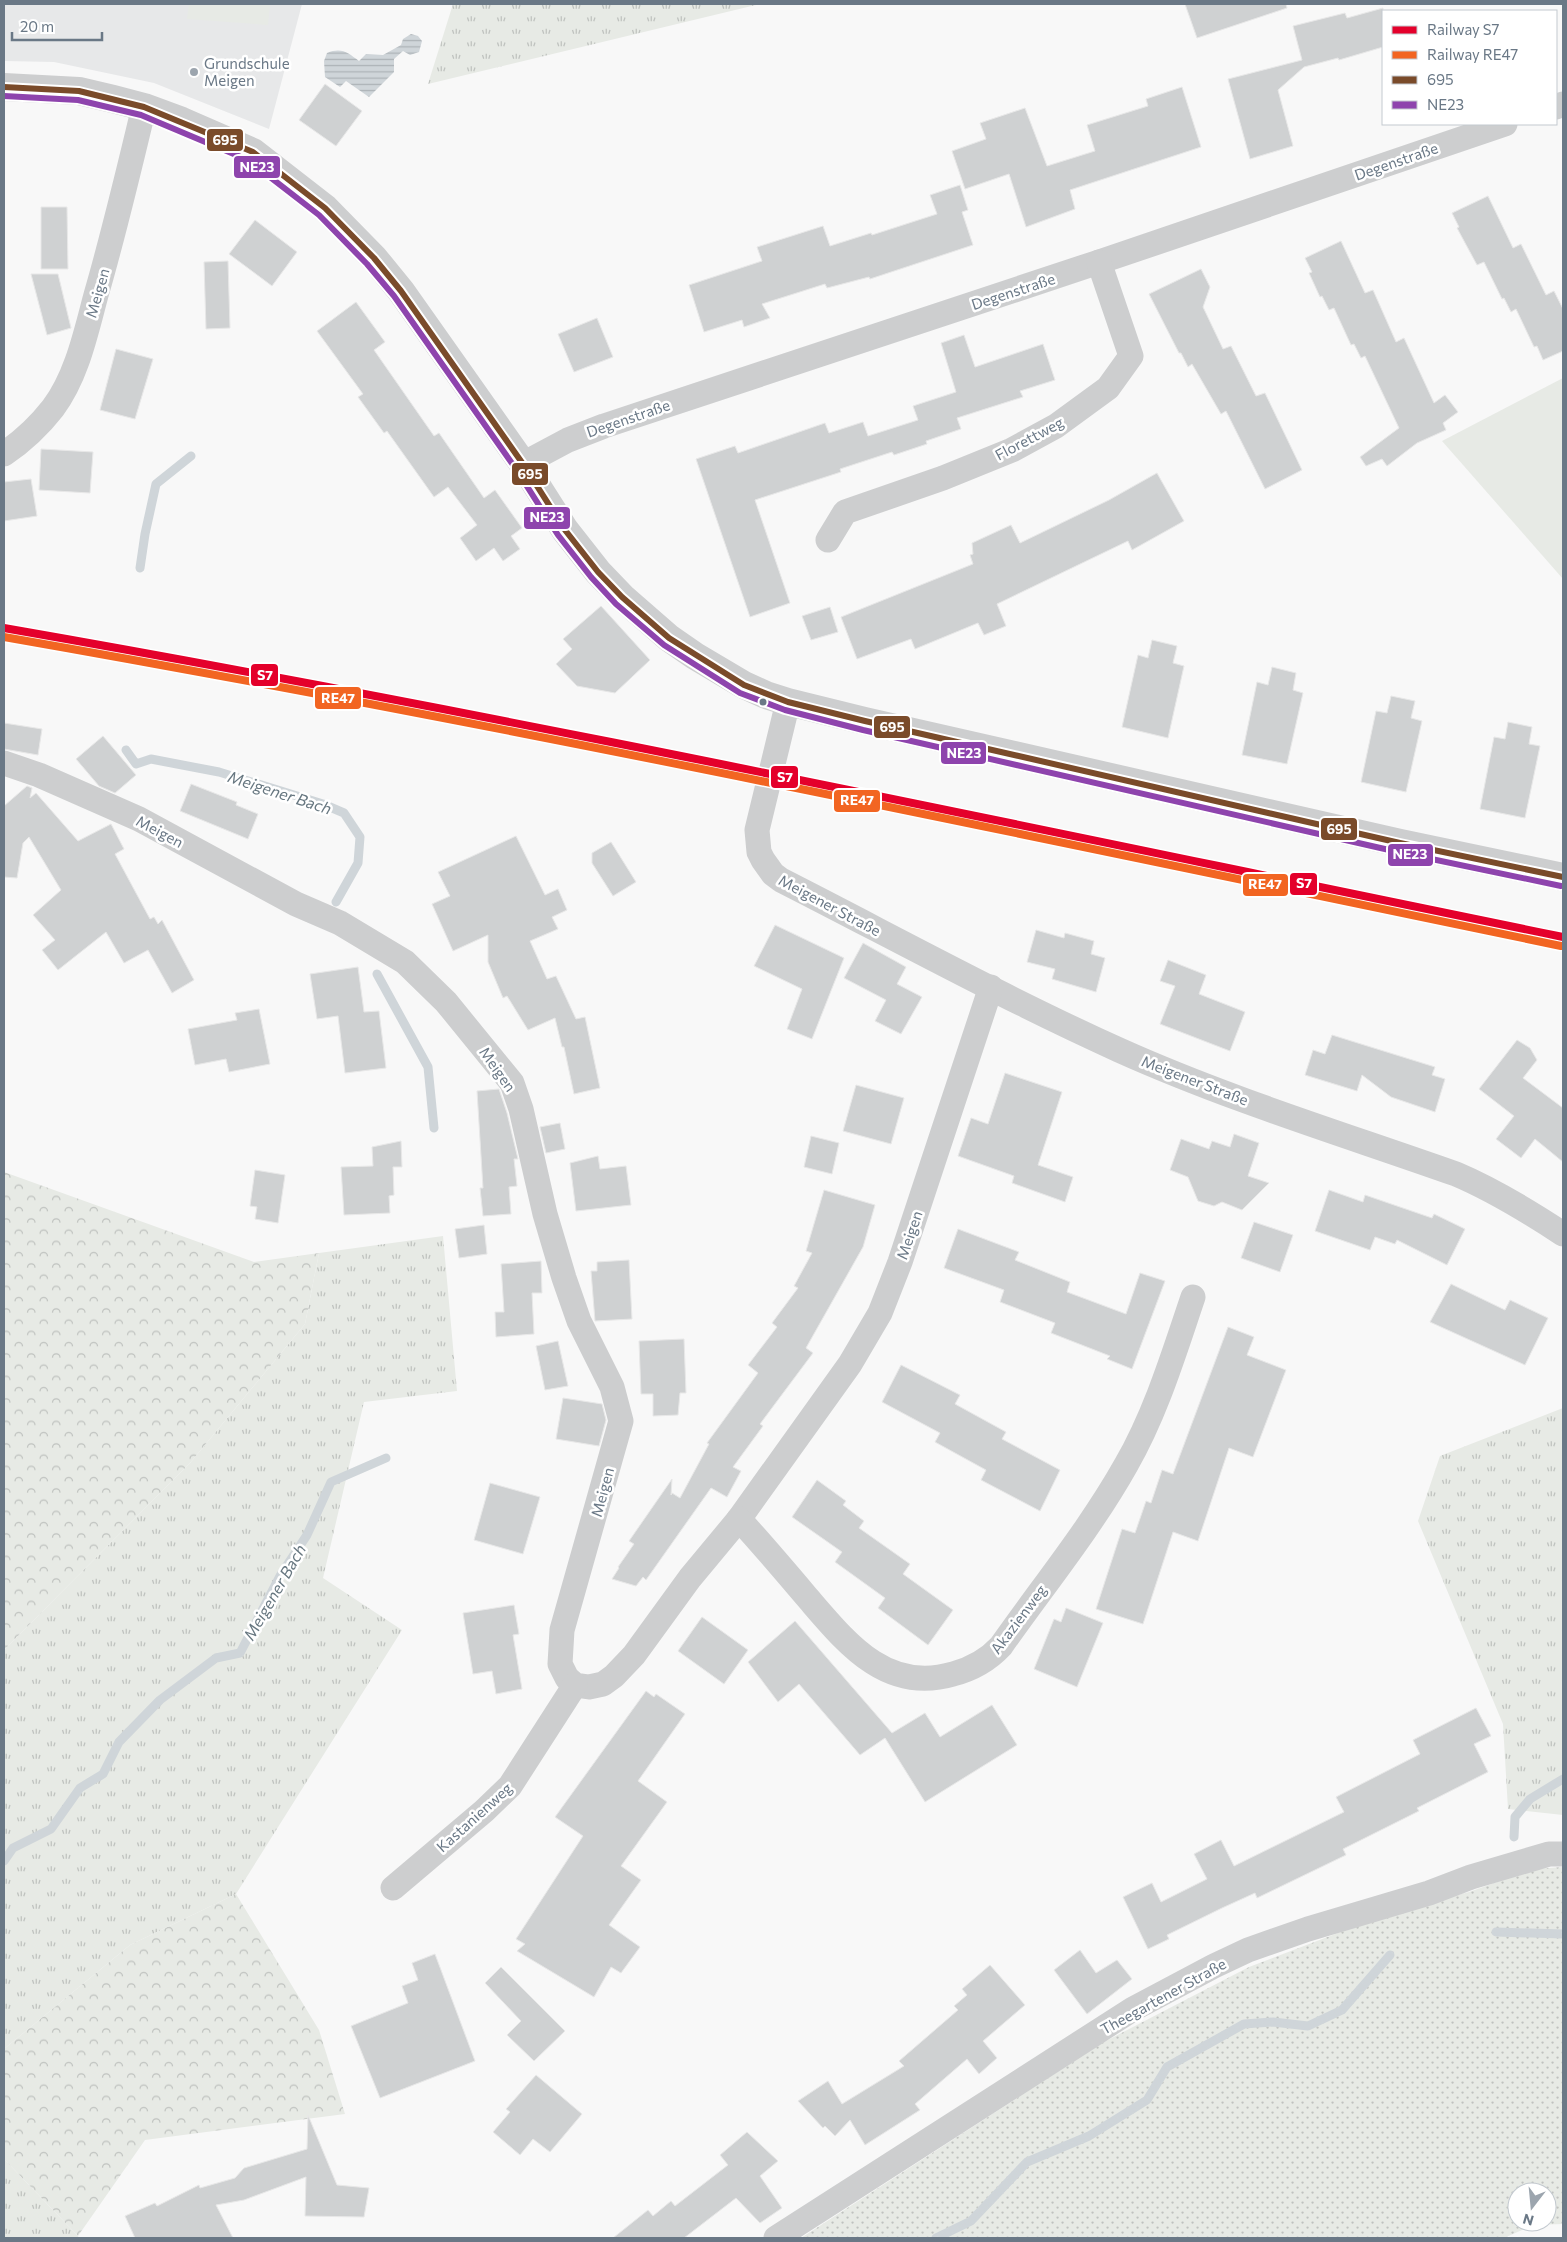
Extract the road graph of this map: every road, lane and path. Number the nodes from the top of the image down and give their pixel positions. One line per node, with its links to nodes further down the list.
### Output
1 (4, 86): 2 (street)
2 (144, 107): 5 (street, Meigen); 6 (street)
3 (1502, 125): 4 (street, Degenstraße)
4 (1099, 262): 6 (street, Degenstraße); 7 (street, Florettweg)
5 (4, 454)
6 (523, 464): 8 (street)
7 (828, 540)
8 (788, 702): 10 (street); 11 (street, Meigener Straße)
9 (4, 763): 15 (street, Meigen)
10 (1563, 877)
11 (991, 988): 12 (street, Meigener Straße); 14 (street, Meigen)
12 (1563, 1234)
13 (1194, 1296): 14 (street, Akazienweg)
14 (738, 1519): 15 (street, Meigen)
15 (575, 1685): 17 (street, Kastanienweg)
16 (1563, 1854): 18 (street, Theegartener Straße)
17 (393, 1888)
18 (776, 2238)

